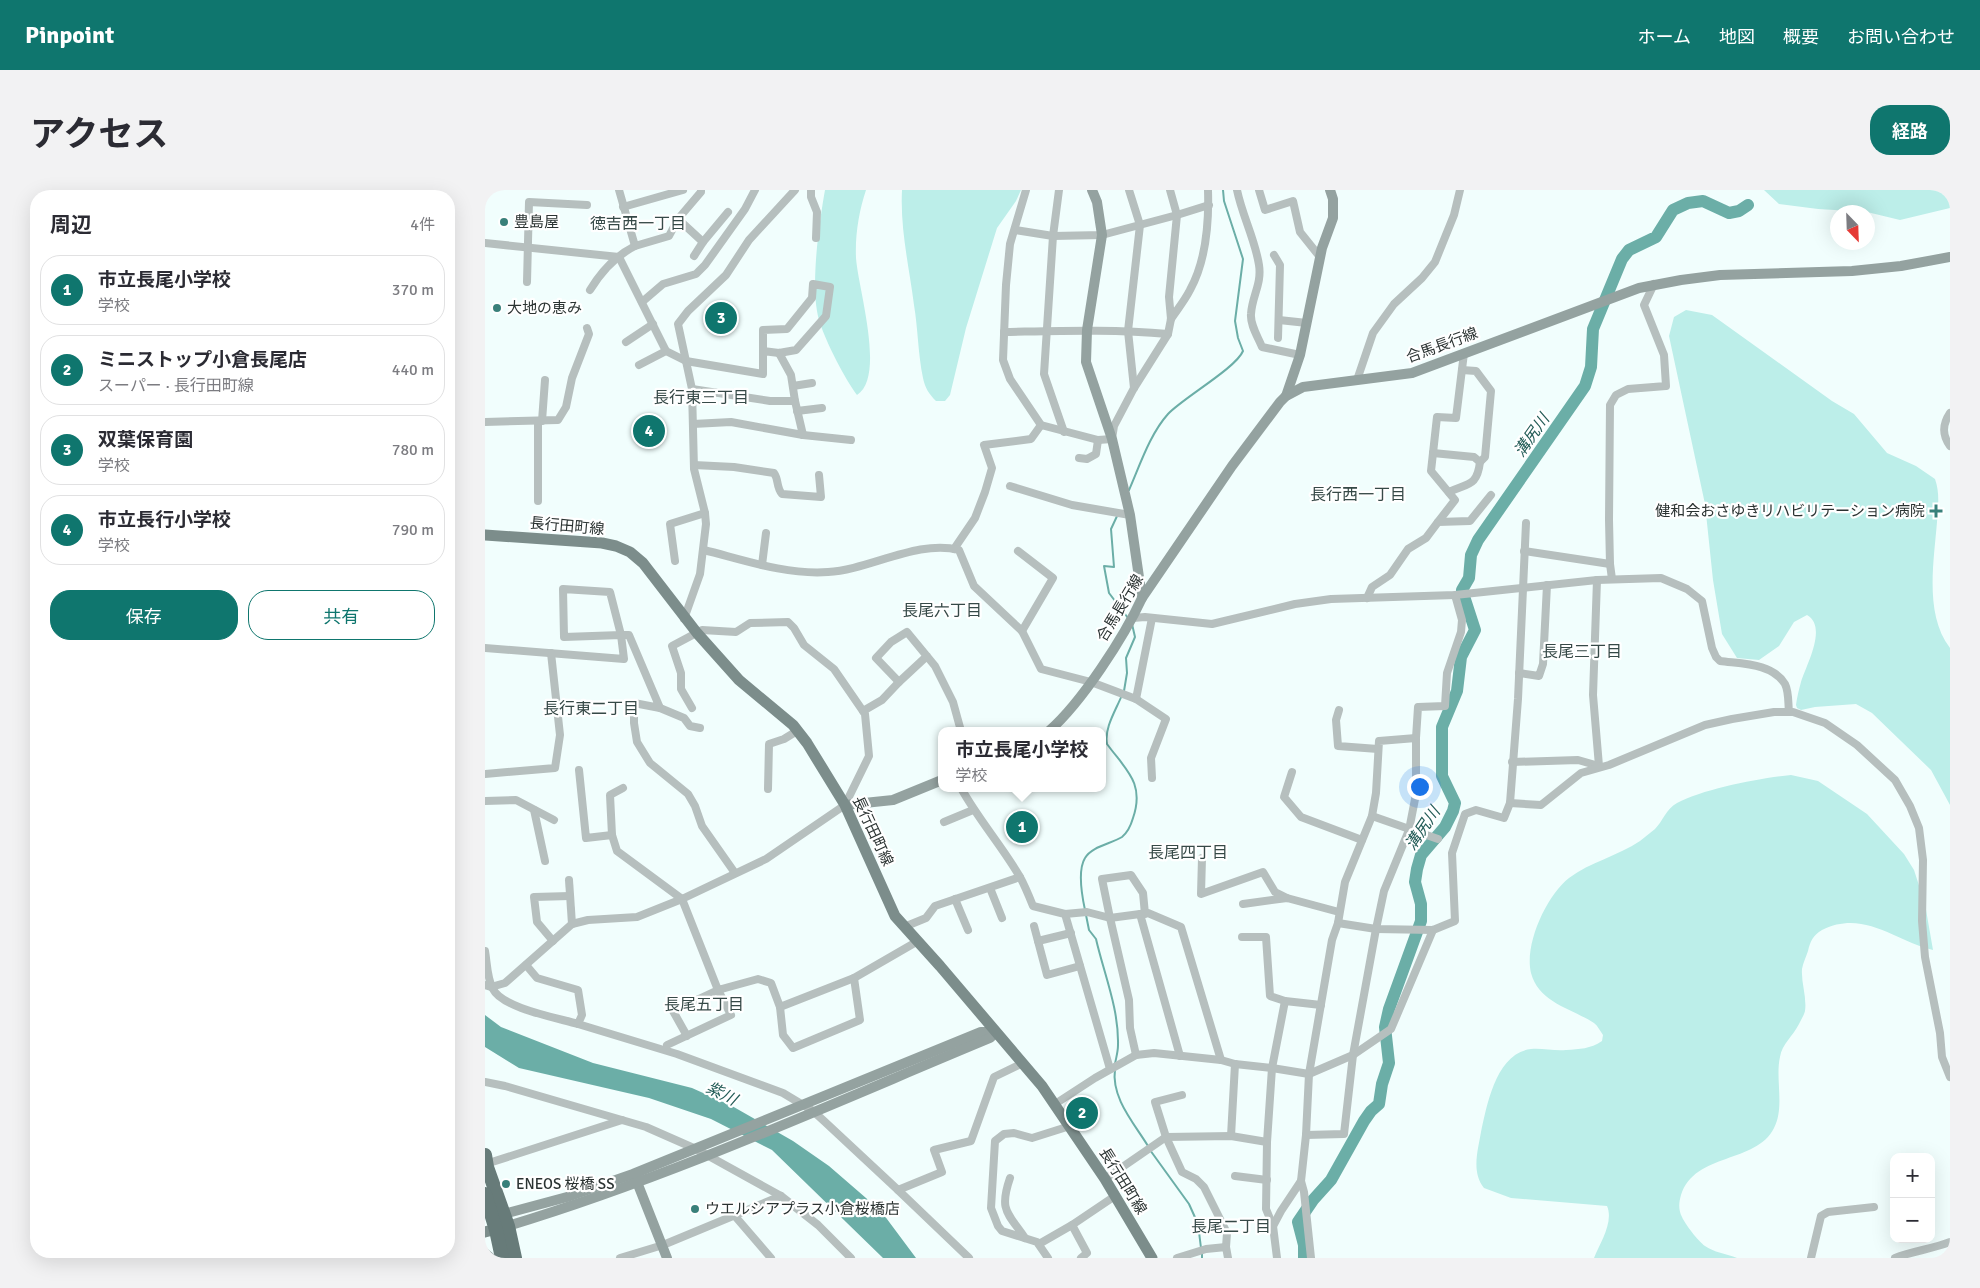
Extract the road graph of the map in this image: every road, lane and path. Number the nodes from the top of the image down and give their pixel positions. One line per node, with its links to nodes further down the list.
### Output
1 (619, 190): 19 (street)
2 (683, 190): 19 (street)
3 (701, 190): 22 (street)
4 (755, 190): 40 (street)
5 (795, 190): 58 (street)
6 (811, 190): 27 (street)
7 (1026, 190): 24 (street)
8 (1059, 190): 26 (street)
9 (1092, 190): 25 (street)
10 (1129, 190): 23 (street)
11 (1170, 190): 21 (street)
12 (1208, 190): 18 (street)
13 (1237, 190): 57 (street)
14 (1259, 190): 35 (street)
15 (1329, 190): 35 (street)
16 (1460, 190): 62 (street)
17 (587, 205): 31 (street)
18 (1209, 205): 21 (street); 41 (street)
19 (623, 207): 30 (street)
20 (729, 212): 28 (street)
21 (1177, 215): 23 (street); 41 (street)
22 (677, 219): 28 (street); 30 (street)
23 (1140, 225): 25 (street); 48 (street)
24 (1015, 230): 26 (street); 49 (street)
25 (1102, 234): 26 (street); 46 (street)
26 (1053, 236): 47 (street)
27 (816, 238)
28 (703, 242): 33 (street)
29 (485, 243): 31 (street)
30 (635, 246): 34 (street)
31 (528, 248): 34 (street); 37 (street)
32 (1274, 255): 42 (street)
33 (695, 256)
34 (619, 257): 39 (street); 40 (street)
35 (1320, 257): 43 (street)
36 (1950, 257): 38 (street, 合馬長行線)
37 (527, 282)
38 (1654, 284): 56 (street, 合馬長行線); 102 (street)
39 (590, 290)
40 (642, 302): 44 (street)
41 (1171, 319): 50 (street)
42 (1279, 320): 43 (street); 51 (street)
43 (1307, 323): 57 (street)
44 (653, 324): 52 (street); 53 (street)
45 (587, 328): 72 (street)
46 (1087, 330): 47 (street); 48 (street); 78 (street)
47 (1047, 331): 49 (street); 76 (street)
48 (1129, 331): 50 (street); 65 (street)
49 (1004, 332): 75 (street)
50 (1168, 334): 65 (street)
51 (1278, 338)
52 (625, 342)
53 (667, 351): 58 (street); 59 (street)
54 (763, 352): 55 (street); 55 (street); 58 (street)
55 (779, 353): 64 (street)
56 (1464, 353): 60 (street); 62 (street, 合馬長行線)
57 (1300, 355): 67 (street)
58 (686, 361): 66 (street)
59 (639, 365)
60 (1462, 370): 82 (street); 84 (street)
61 (545, 380): 72 (street)
62 (1357, 380): 67 (street, 合馬長行線)
63 (812, 383): 64 (street)
64 (793, 386): 68 (street)
65 (1134, 388): 78 (street)
66 (692, 389): 68 (street); 74 (street)
67 (1286, 396): 109 (street, 合馬長行線)
68 (795, 401): 70 (street)
69 (822, 408): 70 (street)
70 (797, 411): 77 (street)
71 (1950, 414): 81 (street)
72 (540, 421): 73 (street); 90 (street)
73 (485, 422)
74 (693, 424): 77 (street); 85 (street)
75 (1041, 425): 76 (street); 97 (street)
76 (1064, 432): 80 (street)
77 (803, 435): 79 (street)
78 (1112, 439): 80 (street); 92 (street)
79 (851, 440)
80 (1098, 440): 83 (street)
81 (1950, 446)
82 (1433, 453): 84 (street); 88 (street)
83 (1079, 458)
84 (1480, 462): 88 (street)
85 (694, 465): 86 (street); 91 (street)
86 (819, 475)
87 (1010, 486): 92 (street)
88 (1449, 492): 93 (street)
89 (1491, 495): 93 (street)
90 (538, 501)
91 (705, 513): 98 (street); 101 (street)
92 (1130, 515): 109 (street)
93 (1438, 522): 110 (street)
94 (1526, 523): 100 (street)
95 (766, 533): 103 (street)
96 (485, 535): 113 (main road, 長行田町線)
97 (954, 549): 103 (street); 114 (street)
98 (704, 550): 103 (street); 113 (street)
99 (1018, 551): 114 (street)
100 (1524, 551): 102 (street); 107 (street)
101 (675, 561)
102 (1610, 564): 104 (street)
103 (762, 565)
104 (1612, 579): 105 (street); 128 (street)
105 (1597, 580): 106 (street); 136 (street)
106 (1547, 585): 107 (street); 120 (street)
107 (1523, 588): 108 (street); 120 (street)
108 (1455, 595): 110 (street); 133 (street)
109 (1142, 598): 111 (street, 合馬長行線)
110 (1367, 598): 112 (street)
111 (1133, 618): 112 (street); 122 (street, 合馬長行線)
112 (1152, 618): 123 (street)
113 (684, 619): 115 (main road, 長行田町線)
114 (1022, 630): 122 (street)
115 (697, 633): 125 (street); 127 (street); 132 (main road, 長行田町線)
116 (621, 635): 116 (street); 118 (street); 124 (street)
117 (485, 648): 118 (street)
118 (551, 653): 139 (street)
119 (927, 656): 121 (street); 121 (street); 129 (street)
120 (1519, 673): 135 (street)
121 (899, 682): 127 (street)
122 (1091, 682): 123 (street); 130 (street, 合馬長行線)
123 (1136, 699): 140 (street)
124 (660, 708): 131 (street); 159 (street)
125 (692, 708)
126 (1339, 710): 134 (street)
127 (863, 711): 147 (street)
128 (1789, 712): 136 (street); 207 (street)
129 (960, 727)
130 (1053, 727)
131 (700, 728)
132 (797, 731): 143 (street); 147 (main road, 長行田町線)
133 (1416, 738): 134 (street); 153 (street)
134 (1378, 749): 150 (street)
135 (1512, 762): 136 (street); 146 (street)
136 (1599, 766): 146 (street)
137 (579, 770): 154 (street)
138 (1292, 772): 156 (street)
139 (485, 774)
140 (1152, 778)
141 (938, 782): 147 (street)
142 (623, 788): 154 (street)
143 (768, 789)
144 (963, 792): 149 (street)
145 (485, 801): 148 (street)
146 (1510, 803): 179 (street)
147 (845, 805): 159 (street); 176 (main road, 長行田町線)
148 (534, 810): 151 (street); 158 (street)
149 (973, 810): 152 (street); 160 (street)
150 (1372, 816): 153 (street); 156 (street)
151 (554, 820)
152 (944, 822)
153 (1409, 830): 155 (street); 177 (street)
154 (612, 835): 165 (street)
155 (1438, 839)
156 (1362, 840): 168 (street)
157 (1202, 858): 164 (street)
158 (545, 862)
159 (735, 873): 165 (street)
160 (1020, 877): 162 (street); 169 (street)
161 (569, 880): 163 (street)
162 (989, 888): 166 (street); 171 (street)
163 (570, 896): 174 (street); 182 (street)
164 (1287, 898): 167 (street); 168 (street)
165 (682, 899): 174 (street); 190 (street)
166 (955, 899): 176 (street); 178 (street)
167 (1243, 904)
168 (1339, 912): 173 (street)
169 (1065, 914): 172 (street); 180 (street)
170 (1143, 914): 172 (street); 172 (street); 200 (street); 201 (street)
171 (1002, 918)
172 (1110, 918): 198 (street)
173 (1338, 923): 177 (street); 192 (street)
174 (571, 924): 182 (street)
175 (1034, 926): 184 (street)
176 (904, 927): 183 (main road, 長行田町線)
177 (1376, 929): 179 (street); 199 (street)
178 (968, 930)
179 (1433, 930): 199 (street)
180 (1071, 933): 184 (street); 187 (street)
181 (1242, 937): 191 (street)
182 (553, 940): 186 (street)
183 (918, 941): 188 (street); 195 (main road, 長行田町線)
184 (1038, 941): 187 (street)
185 (485, 950): 189 (street)
186 (526, 965): 189 (street); 194 (street)
187 (1080, 966): 205 (street)
188 (854, 978): 193 (street); 193 (street)
189 (488, 986): 194 (street)
190 (718, 990): 193 (street); 196 (street); 196 (street)
191 (1285, 1001): 192 (street); 204 (street)
192 (1321, 1005): 206 (street)
193 (781, 1007)
194 (579, 1024): 211 (street)
195 (996, 1032): 202 (main road, 長行田町線); 211 (street)
196 (687, 1036): 197 (street)
197 (667, 1045)
198 (1136, 1055): 200 (street); 205 (street)
199 (1353, 1055): 206 (street); 214 (street)
200 (1180, 1056): 201 (street)
201 (1221, 1060): 203 (street)
202 (1023, 1063): 210 (main road, 長行田町線); 228 (street)
203 (1235, 1064): 204 (street); 215 (street)
204 (1272, 1068): 206 (street); 217 (street)
205 (1110, 1069): 210 (street)
206 (1309, 1074): 214 (street)
207 (1950, 1077)
208 (485, 1082): 212 (street)
209 (1182, 1095): 216 (street)
210 (1055, 1104): 213 (main road, 長行田町線)
211 (804, 1110): 218 (street); 228 (street)
212 (623, 1119): 219 (street); 221 (street)
213 (1070, 1126): 225 (main road, 長行田町線); 237 (street)
214 (1306, 1135): 227 (street)
215 (1231, 1136): 216 (street); 217 (street)
216 (1166, 1137): 225 (street); 241 (street)
217 (1267, 1142): 226 (street)
218 (719, 1145): 219 (street); 220 (street)
219 (696, 1150): 220 (street); 223 (street)
220 (706, 1156): 223 (street); 230 (street)
221 (486, 1160): 234 (highway)
222 (1235, 1176): 226 (street)
223 (635, 1178): 234 (street); 240 (street)
224 (1010, 1178): 237 (street)
225 (1105, 1178): 231 (main road, 長行田町線)
226 (1267, 1180): 236 (street)
227 (1301, 1181): 236 (street); 255 (street)
228 (898, 1190): 248 (street)
229 (485, 1194): 234 (highway)
230 (781, 1196): 233 (street); 247 (street)
231 (1115, 1196): 235 (street); 251 (main road, 長行田町線)
232 (1874, 1207): 256 (street)
233 (734, 1215): 240 (street); 246 (street)
234 (495, 1223): 242 (highway); 243 (highway)
235 (1072, 1225): 239 (street); 250 (street)
236 (1273, 1226): 254 (street)
237 (1025, 1238): 239 (street)
238 (1950, 1242): 257 (street)
239 (1039, 1244): 249 (street)
240 (663, 1245): 244 (street); 245 (street)
241 (1226, 1247): 252 (street); 253 (street)
242 (502, 1258)
243 (515, 1258)
244 (620, 1258)
245 (667, 1258)
246 (771, 1258)
247 (851, 1258)
248 (969, 1258)
249 (1048, 1258)
250 (1081, 1258)
251 (1152, 1258)
252 (1177, 1258)
253 (1228, 1258)
254 (1277, 1258)
255 (1311, 1258)
256 (1811, 1258)
257 (1895, 1258)

